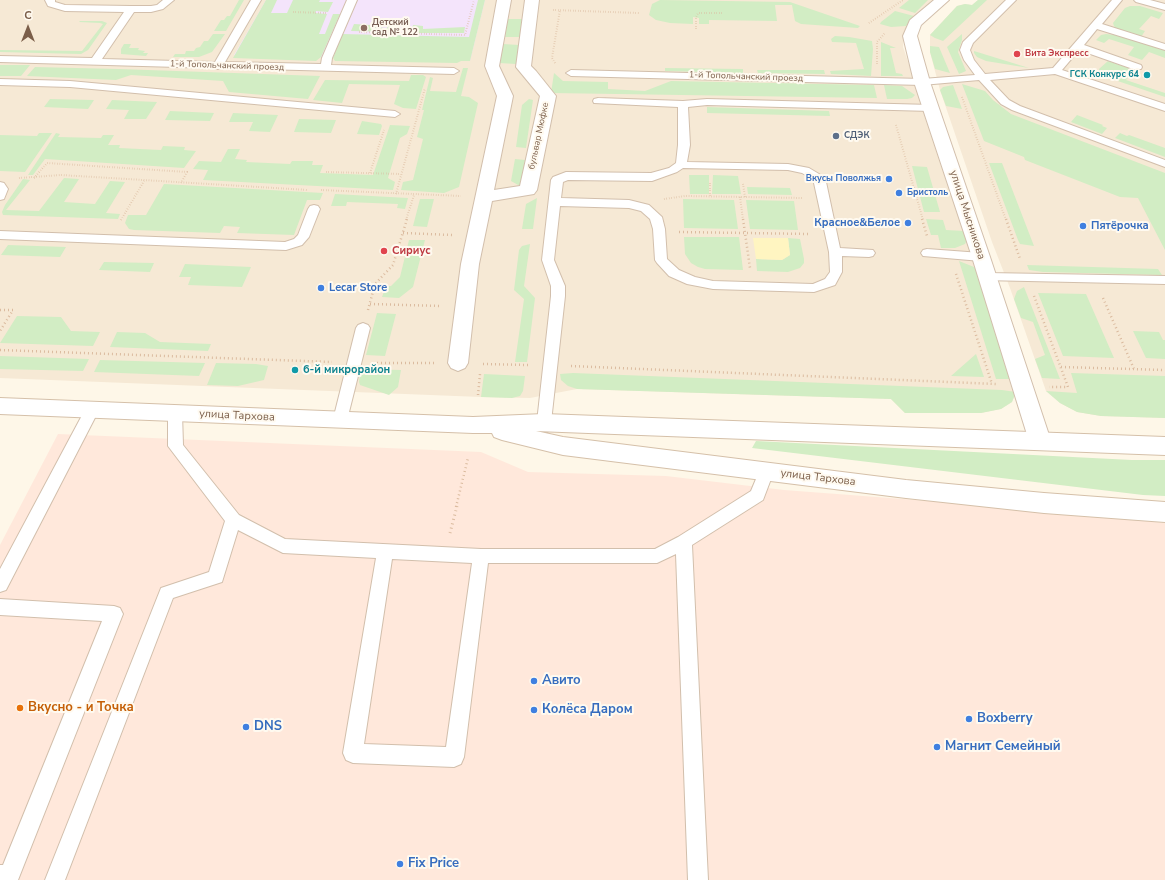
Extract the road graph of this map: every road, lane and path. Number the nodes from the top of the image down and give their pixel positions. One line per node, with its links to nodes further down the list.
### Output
1 (50, 0): 14 (lane)
2 (169, 0): 14 (lane)
3 (256, 0): 29 (lane)
4 (352, 0): 17 (lane)
5 (474, 0): 23 (path)
6 (504, 0): 61 (street)
7 (903, 0): 20 (path)
8 (942, 0): 39 (street, улица Мысникова)
9 (1011, 0): 36 (lane)
10 (1117, 0): 21 (lane)
11 (1139, 0): 13 (lane)
12 (532, 5): 15 (path); 61 (street, бульвар Мюфке)
13 (1165, 7)
14 (131, 9): 27 (lane)
15 (560, 10): 18 (path); 28 (path)
16 (293, 12): 17 (path)
17 (346, 13): 23 (lane)
18 (639, 13)
19 (724, 13): 22 (path)
20 (870, 23)
21 (1095, 25): 24 (lane); 25 (lane)
22 (696, 28)
23 (338, 32): 31 (lane)
24 (1078, 46): 30 (lane); 34 (lane)
25 (1165, 47)
26 (0, 59): 27 (lane, 1-й Топольчанский проезд)
27 (94, 62): 29 (lane, 1-й Топольчанский проезд)
28 (556, 64)
29 (218, 66): 31 (lane, 1-й Топольчанский проезд)
30 (1137, 66)
31 (325, 68): 32 (lane, 1-й Топольчанский проезд)
32 (430, 70): 33 (lane, 1-й Топольчанский проезд); 50 (path)
33 (454, 71)
34 (1056, 71): 36 (lane, 1-й Топольчанский проезд); 43 (lane)
35 (571, 73): 39 (lane, 1-й Топольчанский проезд)
36 (982, 77): 37 (lane, 1-й Топольчанский проезд); 46 (lane)
37 (956, 80): 39 (lane, 1-й Топольчанский проезд); 80 (path)
38 (0, 82): 44 (lane)
39 (922, 82): 42 (street, улица Мысникова)
40 (598, 101): 41 (lane)
41 (683, 104): 42 (lane); 47 (lane)
42 (931, 108): 79 (street, улица Мысникова)
43 (1165, 108)
44 (392, 113): 49 (path)
45 (895, 120): 73 (path)
46 (1165, 164)
47 (681, 165): 63 (lane); 64 (lane)
48 (326, 172): 49 (path)
49 (370, 173): 50 (path)
50 (401, 174): 58 (path)
51 (34, 178): 52 (path); 53 (path); 54 (path)
52 (18, 179)
53 (144, 180): 54 (path); 74 (path)
54 (181, 183): 56 (path)
55 (0, 186): 60 (lane)
56 (314, 190)
57 (320, 190): 58 (path)
58 (396, 194): 59 (path)
59 (414, 195): 61 (path); 68 (path)
60 (0, 196)
61 (484, 197): 86 (street)
62 (740, 197): 63 (path); 65 (path); 69 (path)
63 (824, 199): 72 (lane)
64 (554, 202): 65 (lane); 94 (lane)
65 (645, 208): 67 (lane)
66 (314, 209): 74 (lane)
67 (659, 231): 69 (path); 83 (lane)
68 (403, 233): 71 (path); 85 (path)
69 (745, 233): 72 (path); 83 (path)
70 (0, 234): 74 (lane)
71 (426, 234)
72 (831, 235): 75 (lane)
73 (927, 235)
74 (113, 239)
75 (835, 252): 76 (lane); 83 (lane)
76 (869, 253)
77 (927, 253): 78 (lane)
78 (950, 255): 79 (lane); 98 (path)
79 (981, 256): 81 (street, улица Мысникова)
80 (1026, 276): 81 (lane); 82 (lane); 95 (path)
81 (987, 277): 99 (street, улица Мысникова)
82 (1165, 280)
83 (753, 286)
84 (1100, 292): 96 (path)
85 (370, 304): 86 (path); 88 (path)
86 (465, 306): 92 (street)
87 (0, 310): 89 (path)
88 (363, 328): 91 (lane)
89 (0, 331)
90 (0, 350): 91 (path)
91 (354, 362): 92 (path); 104 (lane)
92 (458, 363): 93 (path)
93 (480, 364): 94 (path); 100 (path)
94 (550, 366): 98 (path); 105 (lane)
95 (1061, 367): 96 (path); 99 (path)
96 (1134, 369): 97 (path)
97 (1165, 370)
98 (992, 384): 99 (path)
99 (1021, 386): 107 (street, улица Мысникова)
100 (478, 395)
101 (0, 406): 102 (street, улица Тархова)
102 (92, 410): 103 (street, улица Тархова); 117 (lane)
103 (175, 413): 104 (street, улица Тархова); 113 (lane)
104 (340, 420): 106 (street, улица Тархова)
105 (544, 422): 106 (street, улица Тархова); 107 (street, улица Тархова)
106 (474, 425): 110 (street, улица Тархова)
107 (1040, 441): 108 (street, улица Тархова)
108 (1165, 446)
109 (468, 458): 112 (path)
110 (766, 471): 111 (street, улица Тархова); 114 (lane)
111 (1165, 512)
112 (453, 516)
113 (233, 520): 115 (lane); 120 (lane)
114 (684, 542): 116 (lane); 121 (lane)
115 (385, 552): 116 (lane); 116 (lane)
116 (481, 556)
117 (0, 585)
118 (0, 607): 119 (lane)
119 (0, 875)
120 (55, 880)
121 (698, 880)

